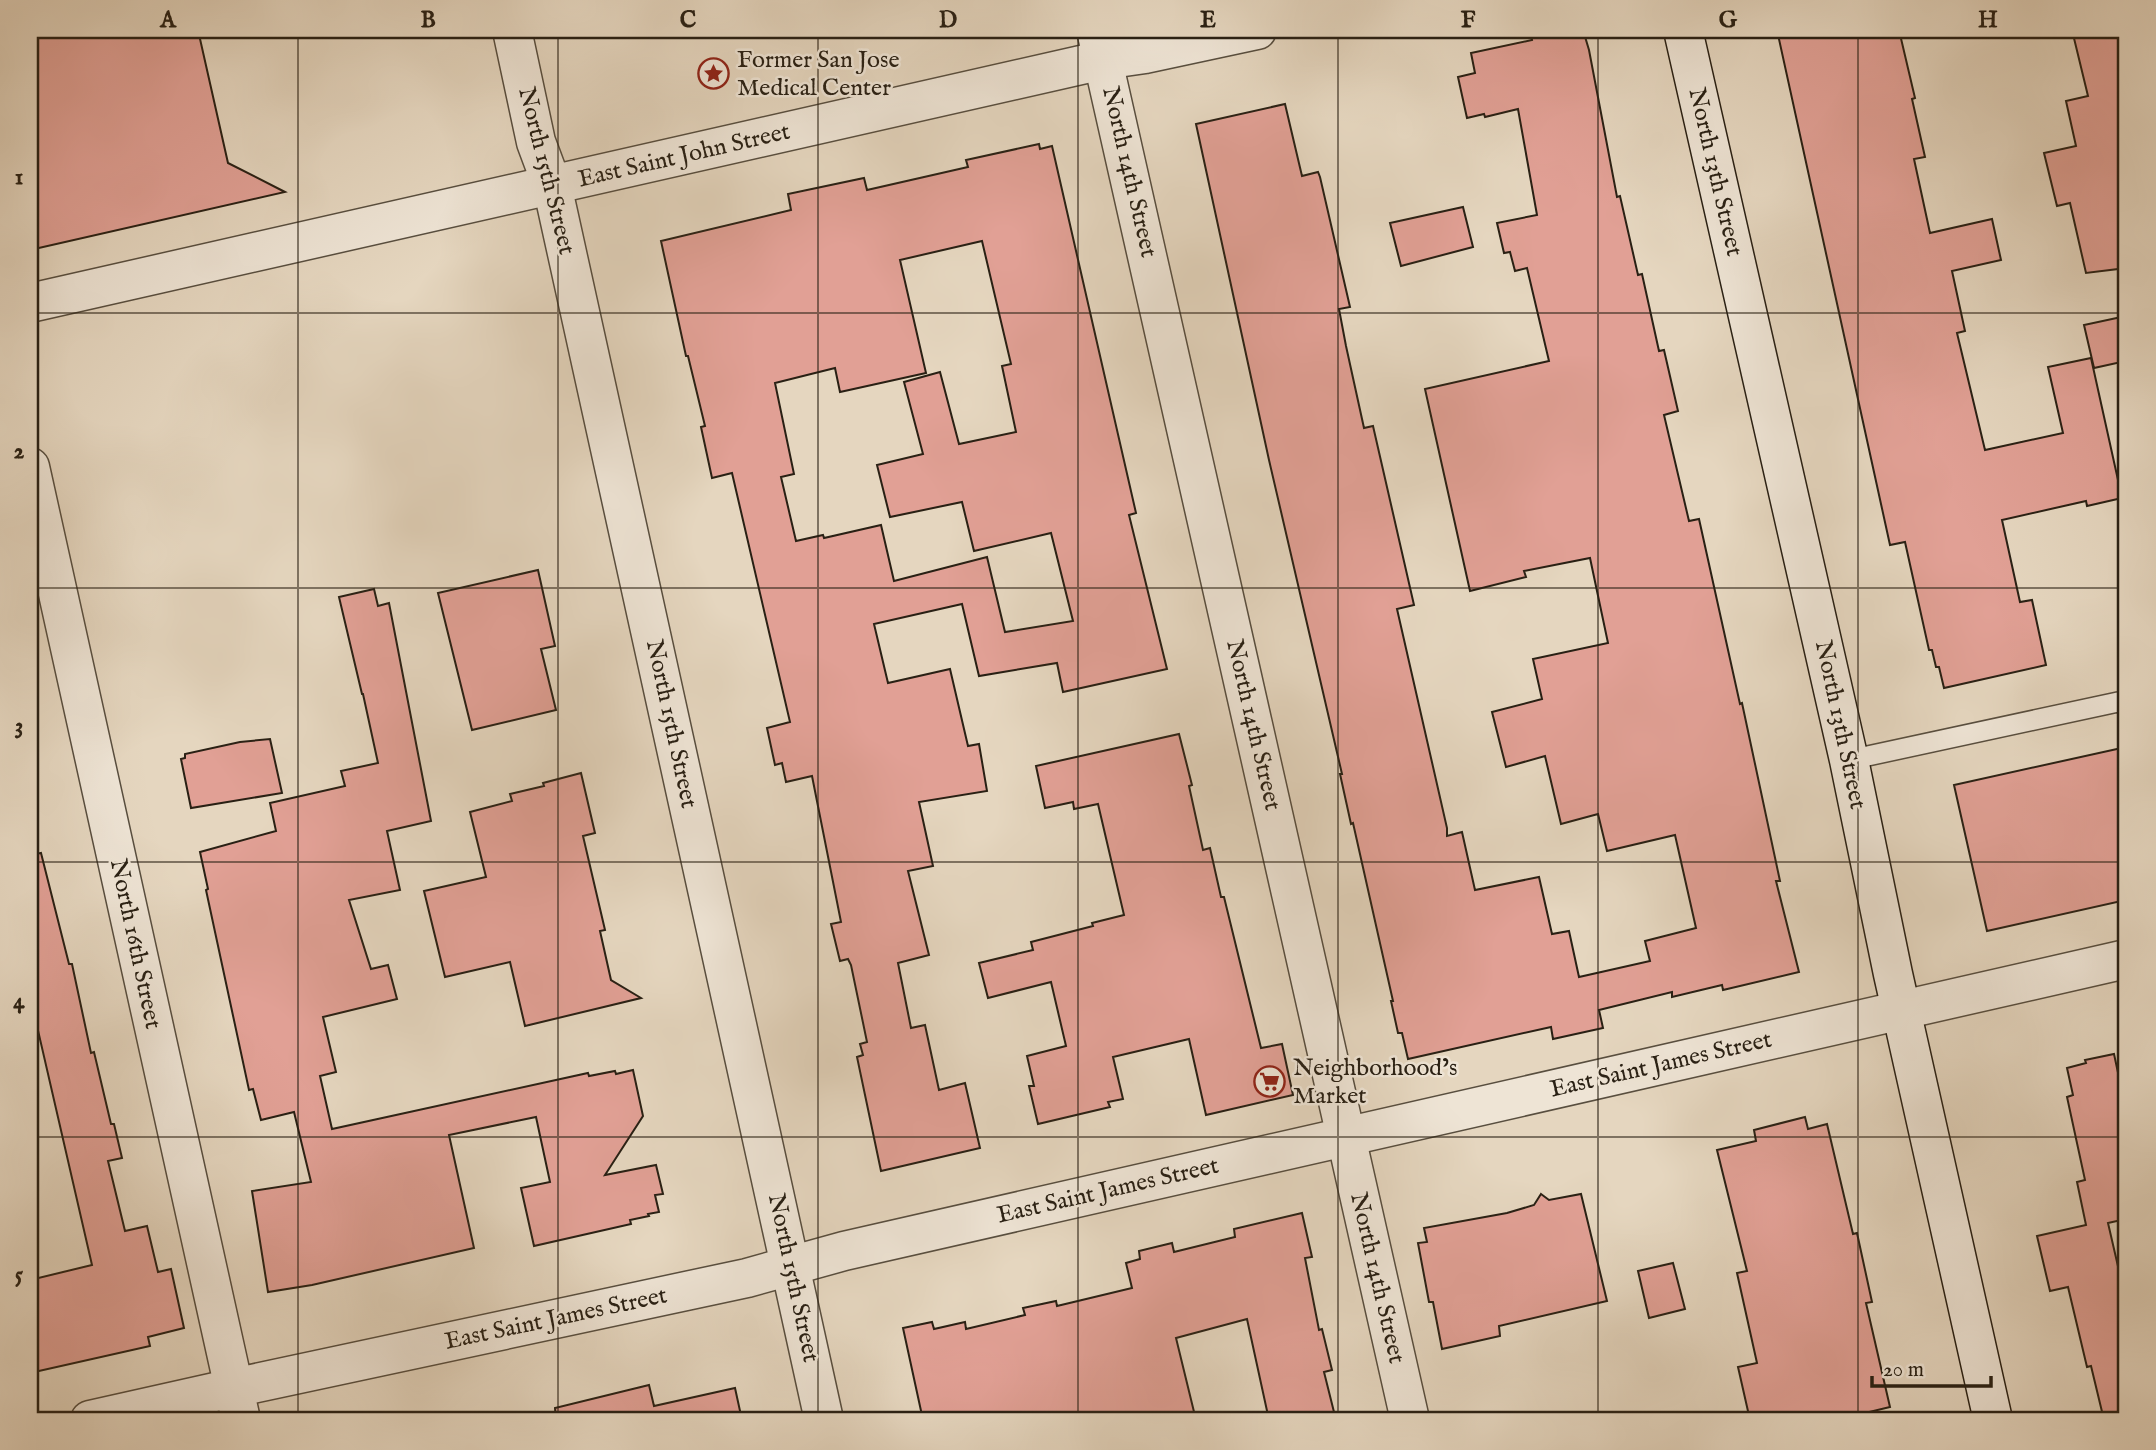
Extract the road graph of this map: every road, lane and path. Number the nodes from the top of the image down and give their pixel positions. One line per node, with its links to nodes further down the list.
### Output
1 (512, 30): 5 (street, North 15th Street)
2 (1257, 30): 4 (street, East Saint John Street)
3 (1683, 30): 9 (street, North 13th Street)
4 (1099, 45): 5 (street, East Saint John Street); 12 (street, North 14th Street)
5 (552, 185): 6 (street, East Saint John Street); 13 (street, North 15th Street)
6 (30, 303)
7 (30, 467): 14 (street, North 16th Street)
8 (2126, 706): 9 (lane)
9 (1849, 760): 11 (street, North 13th Street)
10 (2126, 959): 11 (street, East Saint James Street)
11 (1901, 1011): 12 (street, East Saint James Street); 18 (street, North 13th Street)
12 (1345, 1137): 13 (street, East Saint James Street); 17 (street, North 14th Street)
13 (790, 1265): 14 (street, East Saint James Street); 16 (street, North 15th Street)
14 (237, 1404): 15 (street, East Saint James Street)
15 (90, 1420)
16 (824, 1420)
17 (1410, 1420)
18 (1993, 1420)

